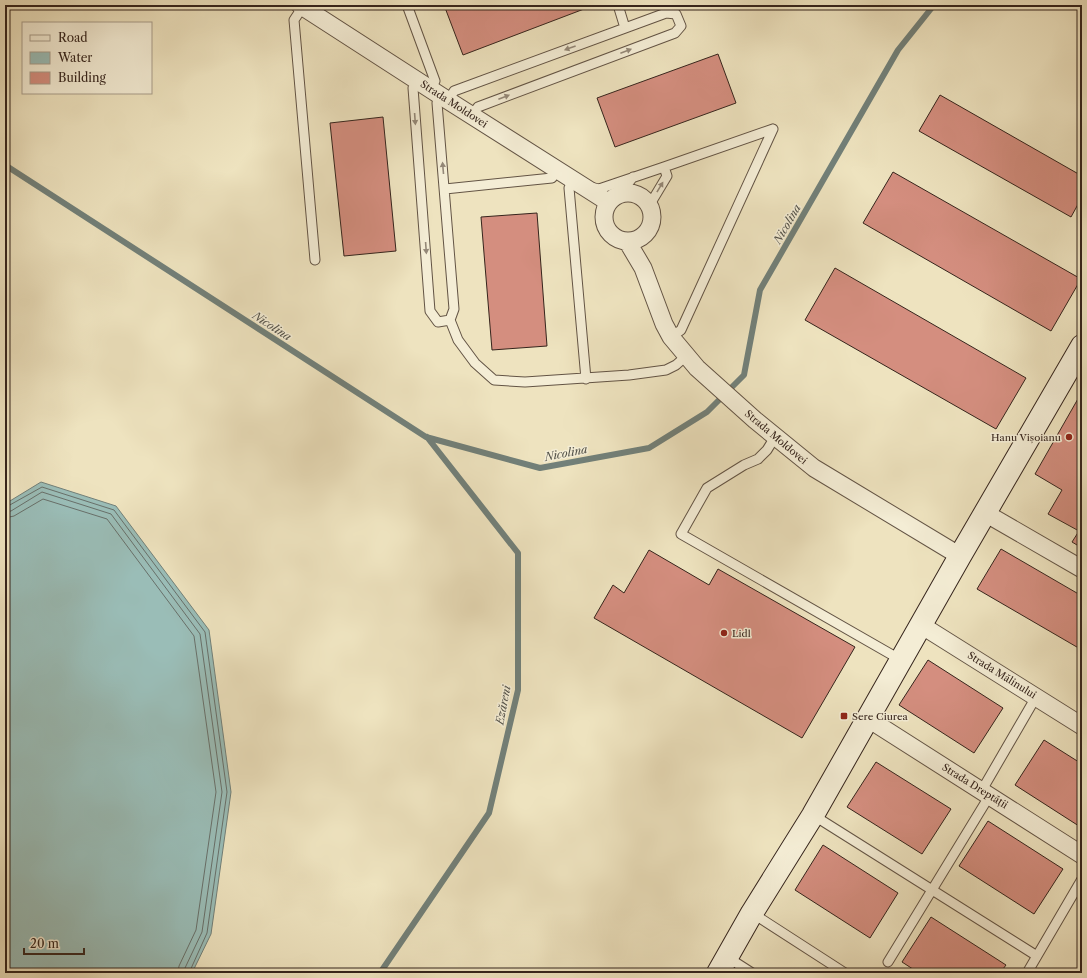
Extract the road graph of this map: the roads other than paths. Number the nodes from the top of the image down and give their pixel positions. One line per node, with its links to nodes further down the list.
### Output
1 (407, 5): 5 (lane)
2 (618, 5): 4 (lane)
3 (302, 6): 5 (street, Strada Moldovei); 16 (lane)
4 (625, 28): 5 (lane, one-way to 5); 6 (lane, one-way to 4)
5 (434, 92): 6 (street, Strada Moldovei); 11 (lane, one-way to 5); 18 (lane, one-way to 18)
6 (471, 116): 8 (street, Strada Moldovei)
7 (664, 167): 9 (lane); 13 (lane, one-way to 7); 19 (lane)
8 (557, 171): 10 (street, Strada Moldovei); 11 (lane)
9 (633, 178): 10 (lane); 12 (lane)
10 (577, 183): 12 (street, Strada Moldovei); 22 (lane)
11 (444, 189): 18 (lane)
12 (614, 198): 13 (street); 15 (street)
13 (649, 206): 14 (street)
14 (644, 234): 15 (street); 17 (street, Strada Moldovei)
15 (627, 241): 17 (street, Strada Moldovei)
16 (315, 260)
17 (644, 268): 19 (street, Strada Moldovei)
18 (450, 320): 22 (lane)
19 (671, 337): 21 (street, Strada Moldovei)
20 (1082, 346): 24 (main road)
21 (692, 362): 22 (lane); 23 (street, Strada Moldovei)
22 (586, 379)
23 (775, 437): 25 (street, Strada Moldovei); 28 (lane)
24 (985, 513): 25 (main road); 26 (street)
25 (960, 556): 27 (main road)
26 (1082, 569)
27 (921, 625): 28 (main road); 29 (street, Strada Mălinului)
28 (901, 660): 30 (main road)
29 (1036, 697): 31 (street, Strada Mălinului); 32 (lane)
30 (867, 718): 32 (street, Strada Dreptății); 33 (main road)
31 (1082, 726)
32 (986, 793): 34 (street, Strada Dreptății); 36 (lane)
33 (813, 815): 36 (lane); 37 (main road)
34 (1082, 855)
35 (1082, 879): 38 (lane)
36 (932, 890): 38 (lane); 39 (lane)
37 (752, 913): 40 (main road); 42 (lane)
38 (1037, 956): 43 (lane)
39 (888, 962)
40 (722, 965): 41 (lane)
41 (752, 973)
42 (845, 973)
43 (1027, 973)

